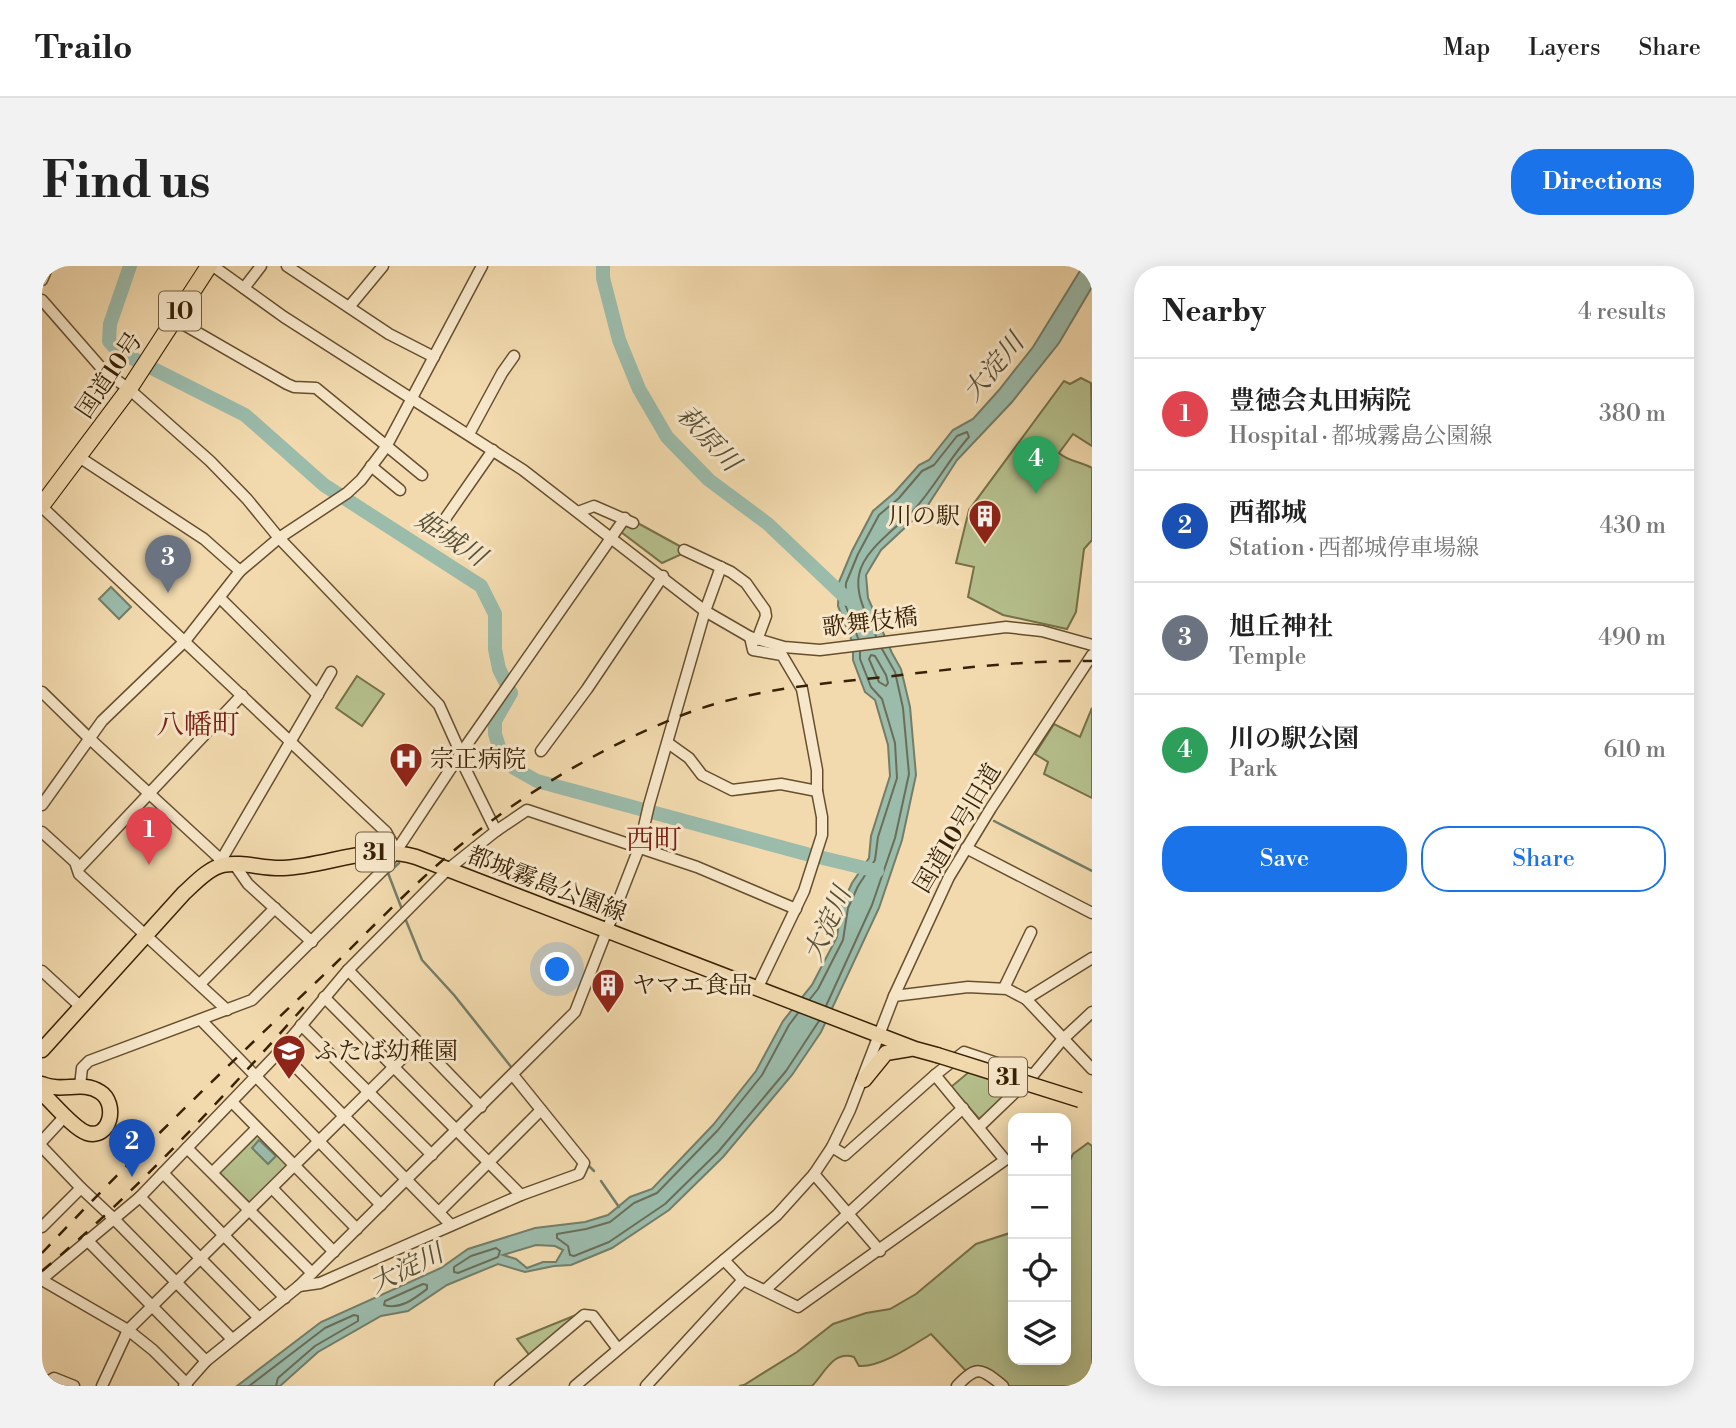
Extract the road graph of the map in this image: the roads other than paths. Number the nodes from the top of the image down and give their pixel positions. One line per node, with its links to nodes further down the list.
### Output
1 (48, 266): 7 (street)
2 (211, 266): 8 (street); 11 (highway, 国道10号 / 10)
3 (261, 266): 8 (street)
4 (286, 266): 10 (street)
5 (383, 266): 10 (street)
6 (482, 266): 13 (street)
7 (42, 280)
8 (244, 288): 15 (street)
9 (42, 300): 14 (street)
10 (349, 307): 13 (street)
11 (174, 319): 14 (highway, 国道10号 / 10); 17 (street)
12 (514, 356): 16 (street)
13 (434, 357): 15 (street)
14 (129, 389): 19 (highway, 国道10号 / 10); 26 (street)
15 (412, 398): 16 (street); 17 (street)
16 (469, 434): 18 (street)
17 (386, 447): 20 (street); 21 (street)
18 (493, 450): 24 (street); 25 (street)
19 (79, 457): 23 (highway, 国道10号 / 10); 30 (street)
20 (371, 466): 22 (street); 26 (street)
21 (422, 475)
22 (400, 490)
23 (42, 506): 35 (street)
24 (578, 512): 27 (street); 27 (street)
25 (439, 529)
26 (279, 538): 30 (street); 46 (street)
27 (612, 539): 31 (street); 46 (street)
28 (684, 550): 29 (street)
29 (720, 568): 33 (street); 34 (street)
30 (240, 571): 32 (street)
31 (663, 576): 33 (street); 45 (street)
32 (220, 598): 35 (street); 41 (street)
33 (705, 611): 34 (street); 44 (street)
34 (754, 638): 36 (street, 歌舞伎橋); 47 (street)
35 (185, 641): 40 (street); 42 (street)
36 (1092, 645)
37 (1092, 655): 53 (street, 国道10号旧道)
38 (331, 672): 41 (street)
39 (42, 692): 42 (street)
40 (242, 695): 43 (street); 48 (street)
41 (318, 695): 43 (street)
42 (90, 739): 48 (street); 49 (street)
43 (291, 742): 54 (street); 55 (street)
44 (668, 743): 47 (street); 52 (street)
45 (541, 751)
46 (460, 755): 50 (street); 54 (street)
47 (817, 791): 59 (street)
48 (150, 794): 55 (street); 56 (street)
49 (42, 806)
50 (496, 831): 52 (street); 57 (street)
51 (42, 832): 56 (street)
52 (639, 848): 59 (street); 61 (street)
53 (966, 848): 60 (street); 71 (street, 国道10号旧道)
54 (397, 852): 55 (main road, 都城霧島公園線 / 31); 57 (main road, 都城霧島公園線 / 31); 64 (street)
55 (228, 864): 58 (street); 63 (main road)
56 (78, 869): 63 (street)
57 (447, 870): 61 (main road, 都城霧島公園線 / 31); 66 (street)
58 (275, 908): 64 (street); 68 (street)
59 (796, 909): 70 (street)
60 (1092, 913)
61 (608, 932): 70 (main road, 都城霧島公園線 / 31); 87 (street)
62 (1031, 932): 69 (street)
63 (146, 936): 68 (street); 74 (main road)
64 (312, 942): 75 (street)
65 (1092, 958): 73 (street)
66 (348, 970): 72 (street); 81 (street)
67 (42, 971): 74 (street)
68 (200, 984): 75 (street)
69 (1004, 988): 71 (street); 73 (street)
70 (760, 990): 79 (main road, 都城霧島公園線 / 31)
71 (894, 996): 79 (street, 国道10号旧道)
72 (324, 998): 78 (street); 85 (street)
73 (1026, 999): 80 (street)
74 (81, 1007): 83 (main road)
75 (228, 1010): 77 (street)
76 (1092, 1012): 80 (street)
77 (201, 1020): 90 (street); 93 (street)
78 (302, 1025): 84 (street); 94 (street)
79 (879, 1034): 82 (main road, 都城霧島公園線 / 31); 91 (street, 国道10号旧道)
80 (1062, 1040): 86 (street); 88 (street)
81 (418, 1043): 85 (street); 98 (street)
82 (915, 1049): 91 (main road); 97 (main road, 都城霧島公園線 / 31, bridge)
83 (42, 1050)
84 (280, 1051): 90 (street); 102 (street)
85 (393, 1068): 94 (street); 105 (street)
86 (1092, 1069)
87 (515, 1073): 98 (street); 100 (street)
88 (1033, 1074): 89 (street); 103 (street)
89 (935, 1075): 99 (street); 109 (street)
90 (256, 1077): 96 (street); 106 (street)
91 (864, 1080): 109 (street, 国道10号旧道)
92 (42, 1084): 93 (main road)
93 (79, 1086): 101 (main road)
94 (369, 1092): 102 (street); 111 (street)
95 (42, 1093): 101 (main road)
96 (232, 1102): 104 (street); 110 (street)
97 (1086, 1102)
98 (481, 1107): 105 (street)
99 (962, 1108): 103 (street); 125 (street)
100 (541, 1110): 112 (street); 120 (street)
101 (66, 1115): 107 (street)
102 (344, 1116): 106 (street); 117 (street)
103 (979, 1127): 132 (street)
104 (257, 1128): 113 (street); 114 (street)
105 (457, 1130): 111 (street); 112 (street)
106 (320, 1141): 113 (street); 122 (street)
107 (42, 1142)
108 (42, 1147): 118 (street)
109 (832, 1147): 116 (street, 国道10号旧道)
110 (187, 1148): 114 (street); 115 (street)
111 (432, 1155): 117 (street)
112 (488, 1162): 120 (street); 124 (street)
113 (295, 1165): 119 (street); 129 (street)
114 (212, 1172): 123 (street)
115 (163, 1173): 121 (street); 130 (street)
116 (814, 1174): 125 (street); 135 (street, 国道10号旧道)
117 (407, 1179): 122 (street); 124 (street)
118 (81, 1188): 126 (street); 128 (street)
119 (272, 1188): 123 (street); 133 (street)
120 (521, 1195): 127 (street)
121 (140, 1197): 126 (street); 134 (street)
122 (381, 1205): 129 (street)
123 (249, 1211): 130 (street); 136 (street)
124 (439, 1212): 127 (street)
125 (847, 1213): 132 (street); 141 (street)
126 (113, 1217): 131 (street); 139 (street)
127 (451, 1225): 140 (street)
128 (42, 1227)
129 (357, 1229): 133 (street)
130 (223, 1236): 134 (street); 142 (street)
131 (87, 1240): 137 (street); 143 (street)
132 (880, 1251): 141 (street)
133 (334, 1252): 136 (street)
134 (199, 1259): 139 (street); 144 (street)
135 (724, 1260): 138 (street); 147 (street, 国道10号旧道)
136 (312, 1273): 140 (street)
137 (42, 1280): 145 (street)
138 (743, 1280): 141 (street); 156 (street)
139 (176, 1283): 143 (street); 146 (street)
140 (299, 1286): 142 (street)
141 (765, 1290)
142 (285, 1298): 144 (street)
143 (152, 1306): 145 (street); 148 (street)
144 (258, 1317): 146 (street)
145 (128, 1330): 150 (street); 153 (street)
146 (232, 1339): 148 (street)
147 (618, 1349): 154 (street); 155 (street, 国道10号旧道)
148 (206, 1361): 150 (street)
149 (48, 1382): 151 (street); 152 (street)
150 (186, 1385)
151 (60, 1386)
152 (74, 1386)
153 (102, 1386)
154 (500, 1386)
155 (575, 1386)
156 (646, 1386)
157 (957, 1386): 158 (street)
158 (1003, 1386)

